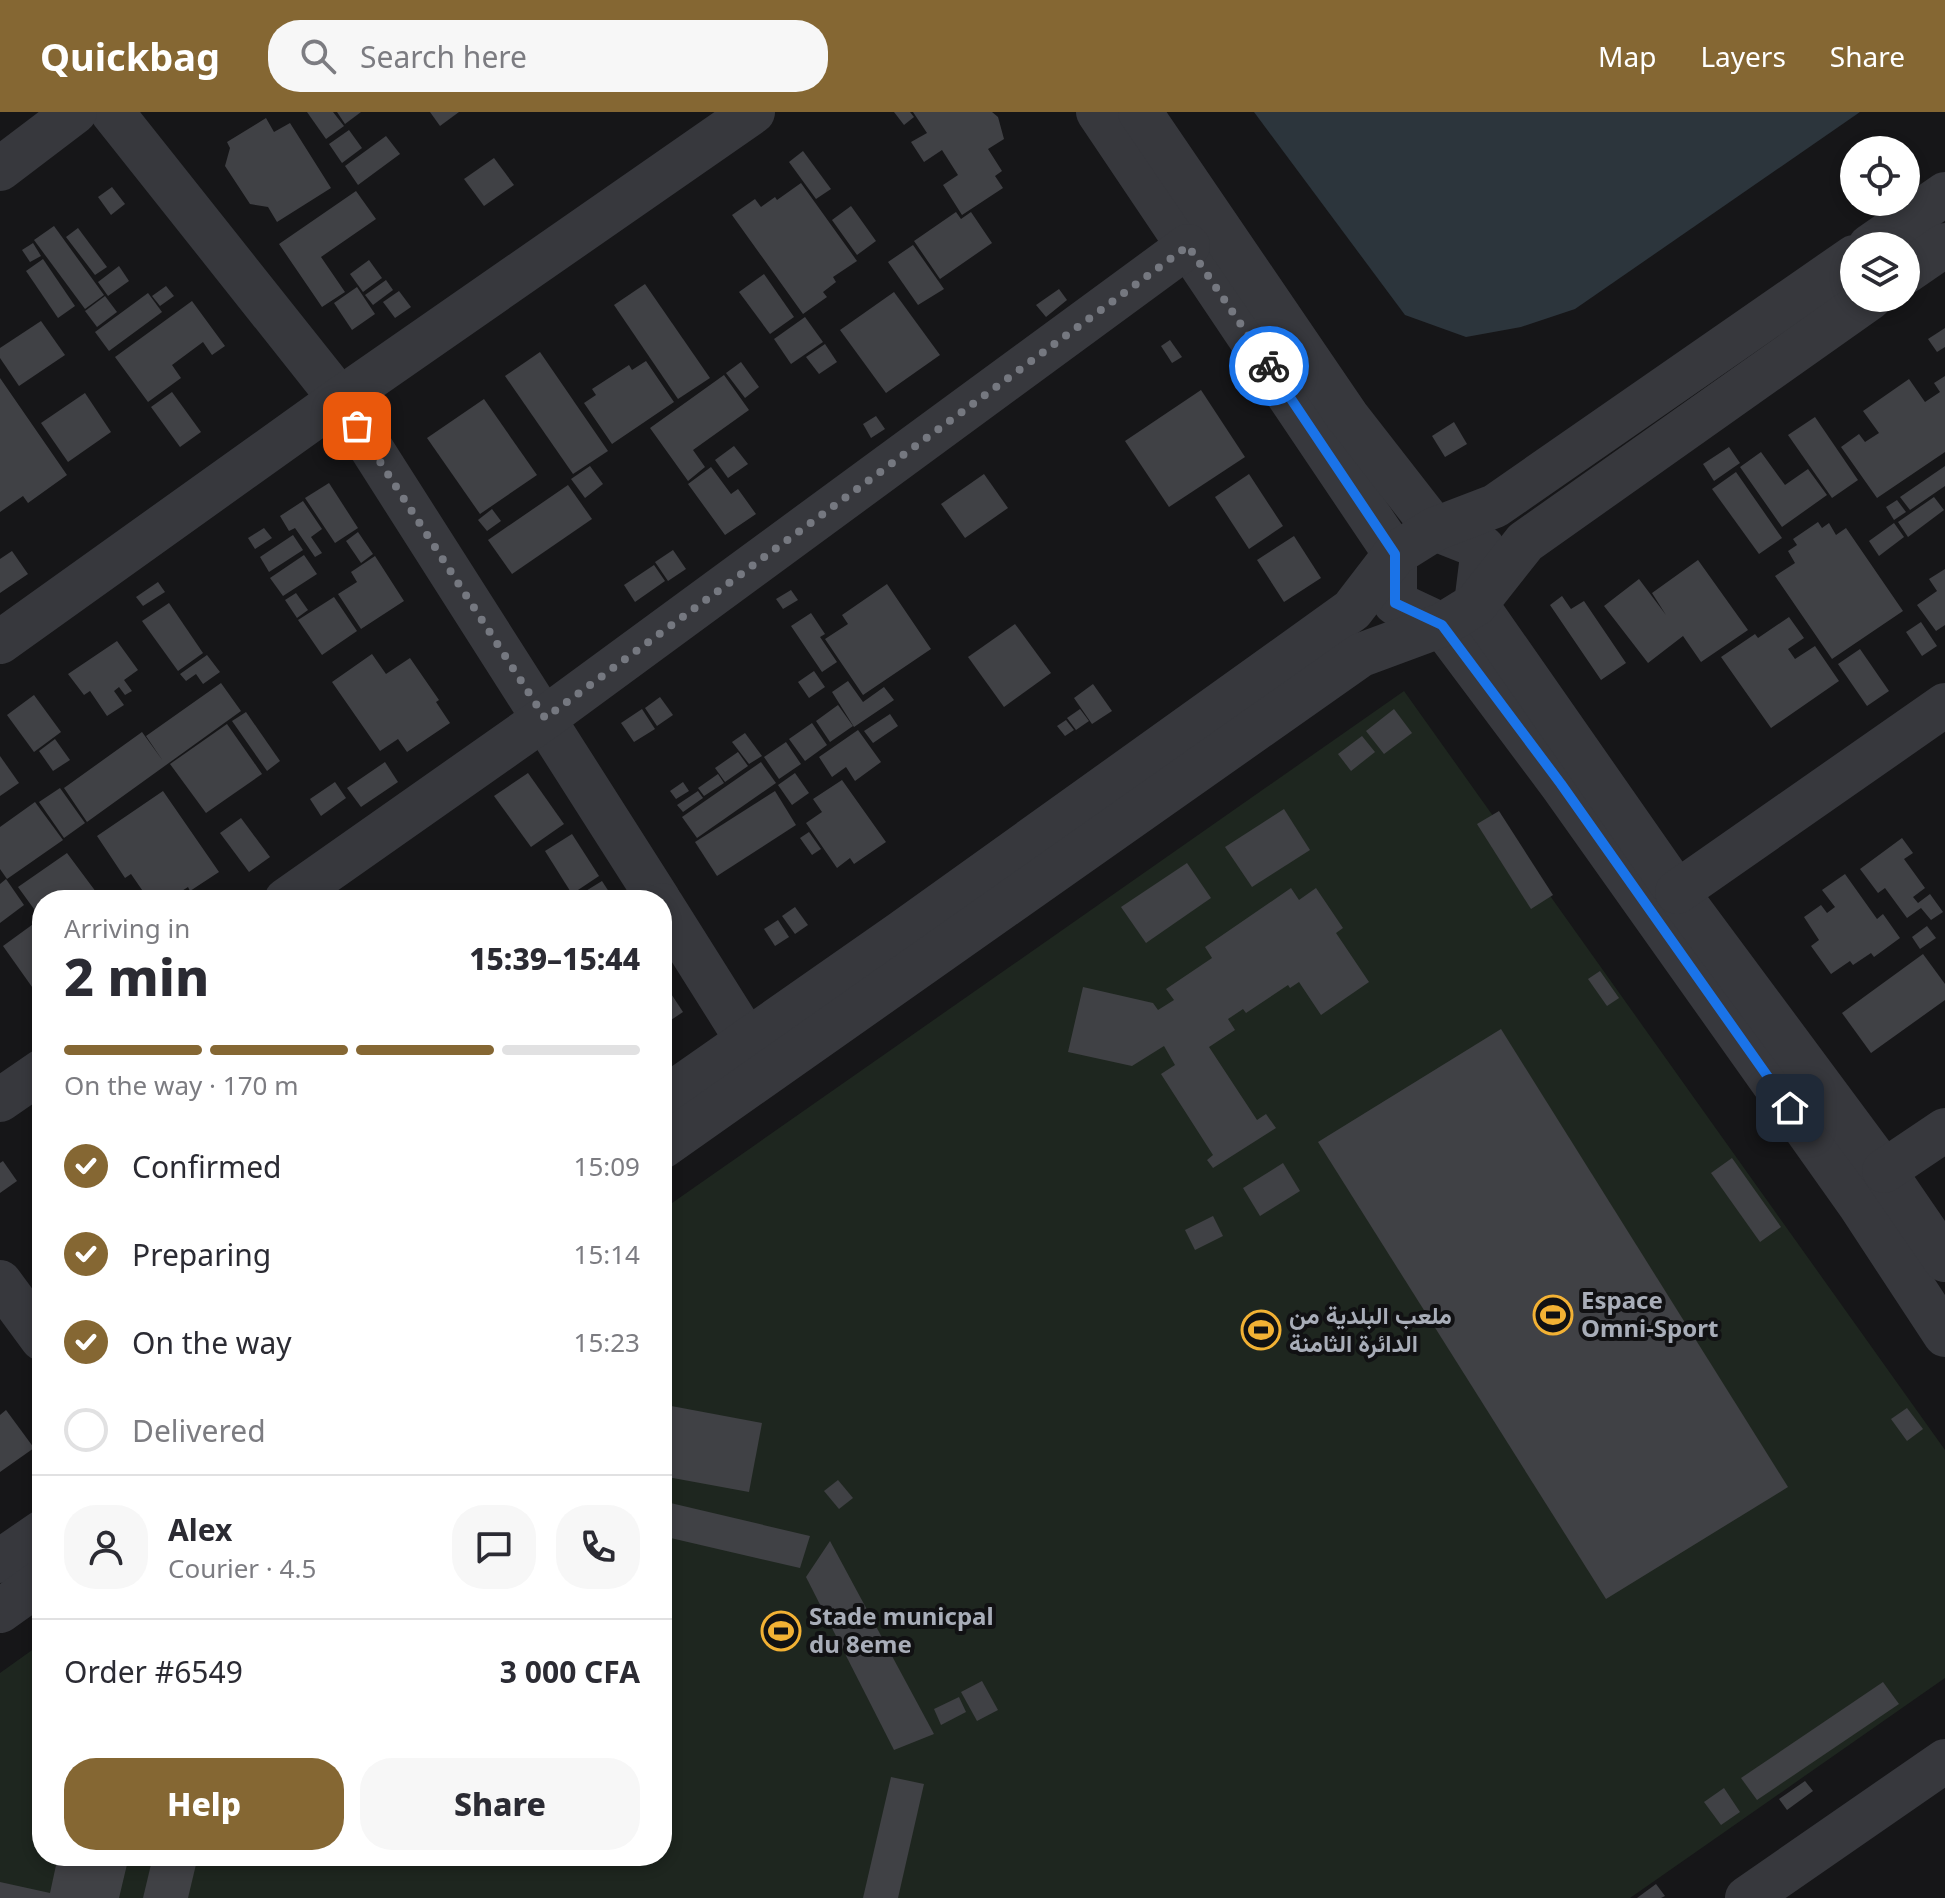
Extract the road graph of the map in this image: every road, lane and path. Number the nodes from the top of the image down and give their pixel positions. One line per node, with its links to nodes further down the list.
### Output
1 (75, 112): 6 (street)
2 (112, 112): 14 (street)
3 (753, 112): 14 (street)
4 (1098, 112): 10 (street)
5 (1140, 112): 15 (street)
6 (0, 169)
7 (1945, 194): 8 (street)
8 (1890, 232)
9 (1945, 245): 11 (street)
10 (1188, 246): 16 (street); 20 (street)
11 (1920, 262)
12 (1840, 267): 15 (street)
13 (1850, 312): 17 (street)
14 (340, 399): 18 (street); 20 (street)
15 (1435, 529): 16 (street); 17 (street)
16 (1395, 554): 17 (street); 25 (street)
17 (1459, 614): 23 (street); 25 (street); 35 (street)
18 (0, 642)
19 (1945, 705): 23 (street)
20 (545, 718): 21 (street); 22 (street)
21 (300, 890)
22 (652, 890)
23 (1677, 892): 31 (street)
24 (672, 921): 25 (street)
25 (759, 1056): 27 (street); 30 (street)
26 (32, 1078): 28 (street)
27 (672, 1095)
28 (0, 1100)
29 (1945, 1130): 31 (street)
30 (672, 1138)
31 (1884, 1171): 32 (street)
32 (1945, 1260)
33 (0, 1282): 34 (street)
34 (32, 1325)
35 (1945, 1335)
36 (32, 1539): 37 (street)
37 (0, 1561)
38 (32, 1588): 39 (street)
39 (0, 1611)
40 (1945, 1761): 41 (street)
41 (1747, 1898)

